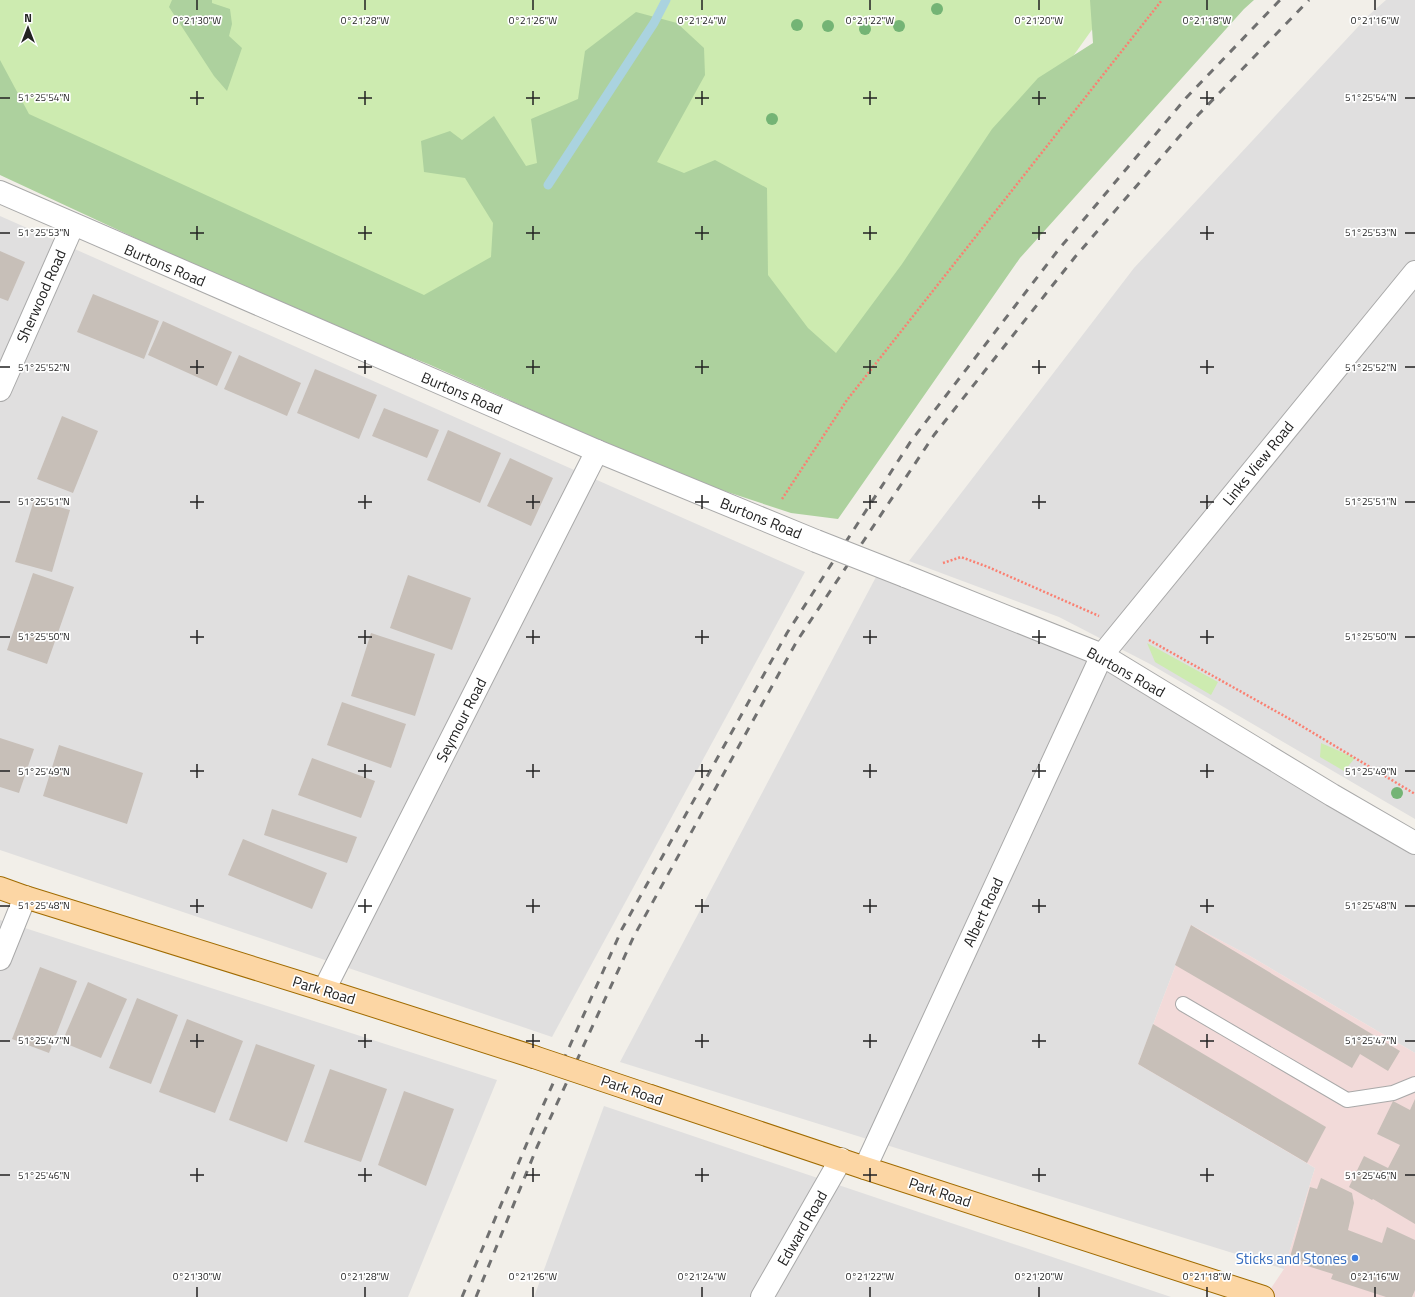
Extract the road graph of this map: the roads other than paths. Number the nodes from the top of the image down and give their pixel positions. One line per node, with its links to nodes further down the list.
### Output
1 (0, 192): 2 (street, Burtons Road)
2 (73, 225): 4 (street, Sherwood Road); 5 (street, Burtons Road)
3 (1415, 272): 6 (street, Links View Road)
4 (0, 390)
5 (597, 451): 6 (street, Burtons Road, bridge); 11 (street, Seymour Road)
6 (1102, 655): 7 (street, Burtons Road); 15 (street, Albert Road)
7 (1415, 843)
8 (0, 888): 9 (main road, Park Road)
9 (25, 897): 10 (street); 11 (main road, Park Road)
10 (0, 959)
11 (324, 990): 14 (main road, Park Road, bridge)
12 (1183, 1004): 13 (lane)
13 (1415, 1084)
14 (841, 1159): 15 (main road, Park Road); 16 (street, Edward Road)
15 (865, 1168): 17 (main road, Park Road)
16 (762, 1297)
17 (1263, 1297)

